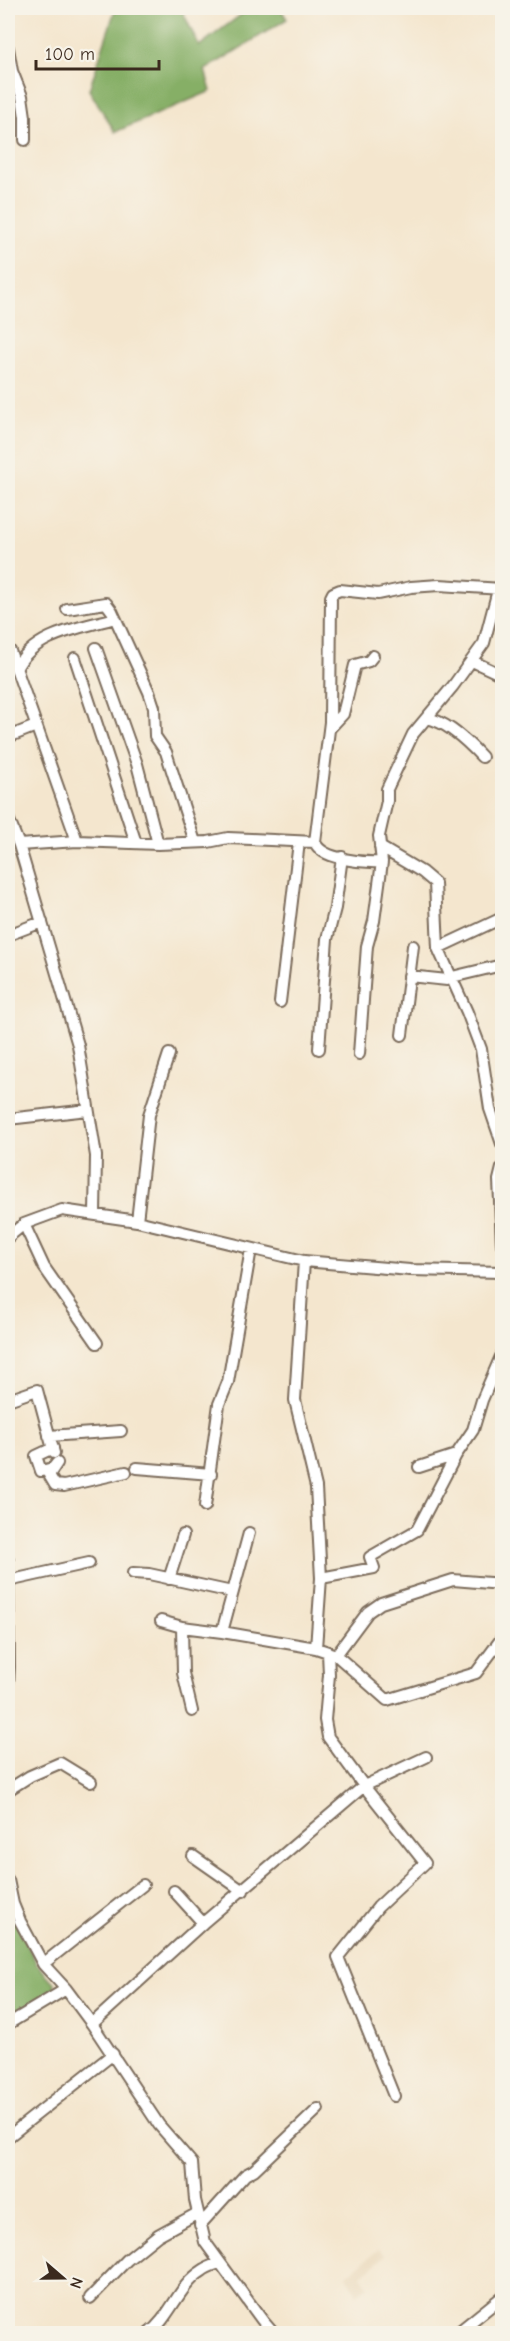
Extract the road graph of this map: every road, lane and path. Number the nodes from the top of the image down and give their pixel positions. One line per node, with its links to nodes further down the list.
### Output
1 (8, 48): 2 (street)
2 (25, 140)
3 (500, 590): 10 (street); 15 (street)
4 (67, 609): 5 (street)
5 (116, 618): 11 (street); 20 (street)
6 (96, 648): 24 (street)
7 (8, 652): 11 (street)
8 (373, 656): 15 (street)
9 (75, 658): 23 (street)
10 (472, 661): 12 (street); 13 (street)
11 (16, 669): 14 (street)
12 (502, 675)
13 (427, 718): 17 (street); 26 (street)
14 (36, 726): 16 (street); 19 (street)
15 (330, 728): 22 (street)
16 (8, 738)
17 (482, 757)
18 (8, 819): 25 (street)
19 (76, 841): 23 (street); 25 (street)
20 (195, 842): 21 (street); 24 (street)
21 (299, 842): 22 (street); 41 (street)
22 (315, 842): 27 (street)
23 (136, 843): 24 (street)
24 (158, 844)
25 (19, 845): 30 (street)
26 (380, 847): 28 (street); 35 (street)
27 (342, 858): 28 (street); 43 (street)
28 (382, 862): 45 (street)
29 (502, 918): 31 (street)
30 (42, 922): 33 (street); 46 (street)
31 (490, 925): 32 (street); 35 (street)
32 (502, 931)
33 (8, 935)
34 (413, 946): 39 (street)
35 (438, 948): 40 (street)
36 (8, 962): 38 (street)
37 (502, 965): 40 (street)
38 (8, 967)
39 (409, 976): 40 (street); 42 (street)
40 (452, 977): 48 (street)
41 (280, 1002)
42 (402, 1035)
43 (319, 1049)
44 (169, 1054): 51 (street)
45 (359, 1054)
46 (88, 1110): 47 (street); 50 (street)
47 (8, 1119)
48 (502, 1144)
49 (502, 1168): 54 (street)
50 (95, 1214): 51 (street); 52 (street)
51 (137, 1221): 55 (street)
52 (24, 1224): 53 (street); 58 (street)
53 (8, 1237)
54 (502, 1245)
55 (251, 1249): 56 (street); 67 (street)
56 (304, 1261): 57 (street); 74 (street)
57 (502, 1272)
58 (97, 1343)
59 (502, 1354): 64 (street)
60 (8, 1400): 62 (street)
61 (121, 1431): 62 (street)
62 (49, 1436): 63 (street)
63 (53, 1448): 65 (street); 65 (street)
64 (456, 1455): 66 (street); 74 (street)
65 (58, 1467): 67 (street)
66 (419, 1467)
67 (211, 1474): 68 (street)
68 (205, 1506)
69 (249, 1533): 78 (street)
70 (183, 1535): 75 (street)
71 (8, 1560): 76 (street)
72 (89, 1563): 76 (street)
73 (133, 1573): 75 (street)
74 (321, 1578): 83 (street)
75 (169, 1579): 78 (street)
76 (8, 1581): 85 (street)
77 (502, 1584): 84 (street)
78 (232, 1592): 81 (street)
79 (161, 1621): 80 (street)
80 (182, 1627): 81 (street); 86 (street)
81 (222, 1632): 83 (street)
82 (502, 1638): 84 (street)
83 (316, 1648): 84 (street)
84 (332, 1654): 89 (street)
85 (8, 1685)
86 (192, 1711)
87 (426, 1757): 89 (street)
88 (90, 1782): 90 (street)
89 (364, 1786): 95 (street); 103 (street)
90 (8, 1790)
91 (193, 1856): 95 (street)
92 (8, 1880): 96 (street)
93 (143, 1884): 98 (street)
94 (174, 1891): 97 (street)
95 (243, 1891): 97 (street)
96 (9, 1898): 98 (street)
97 (203, 1923): 101 (street)
98 (43, 1964): 99 (street)
99 (66, 1989): 100 (street); 101 (street)
100 (8, 2024)
101 (92, 2024): 102 (street)
102 (113, 2054): 105 (street); 106 (street)
103 (394, 2096)
104 (318, 2109): 107 (street)
105 (8, 2137)
106 (198, 2213): 107 (street); 110 (street)
107 (200, 2225): 108 (street)
108 (219, 2262): 111 (street); 112 (street)
109 (502, 2297): 113 (street)
110 (90, 2298)
111 (148, 2334)
112 (274, 2334)
113 (456, 2334)

